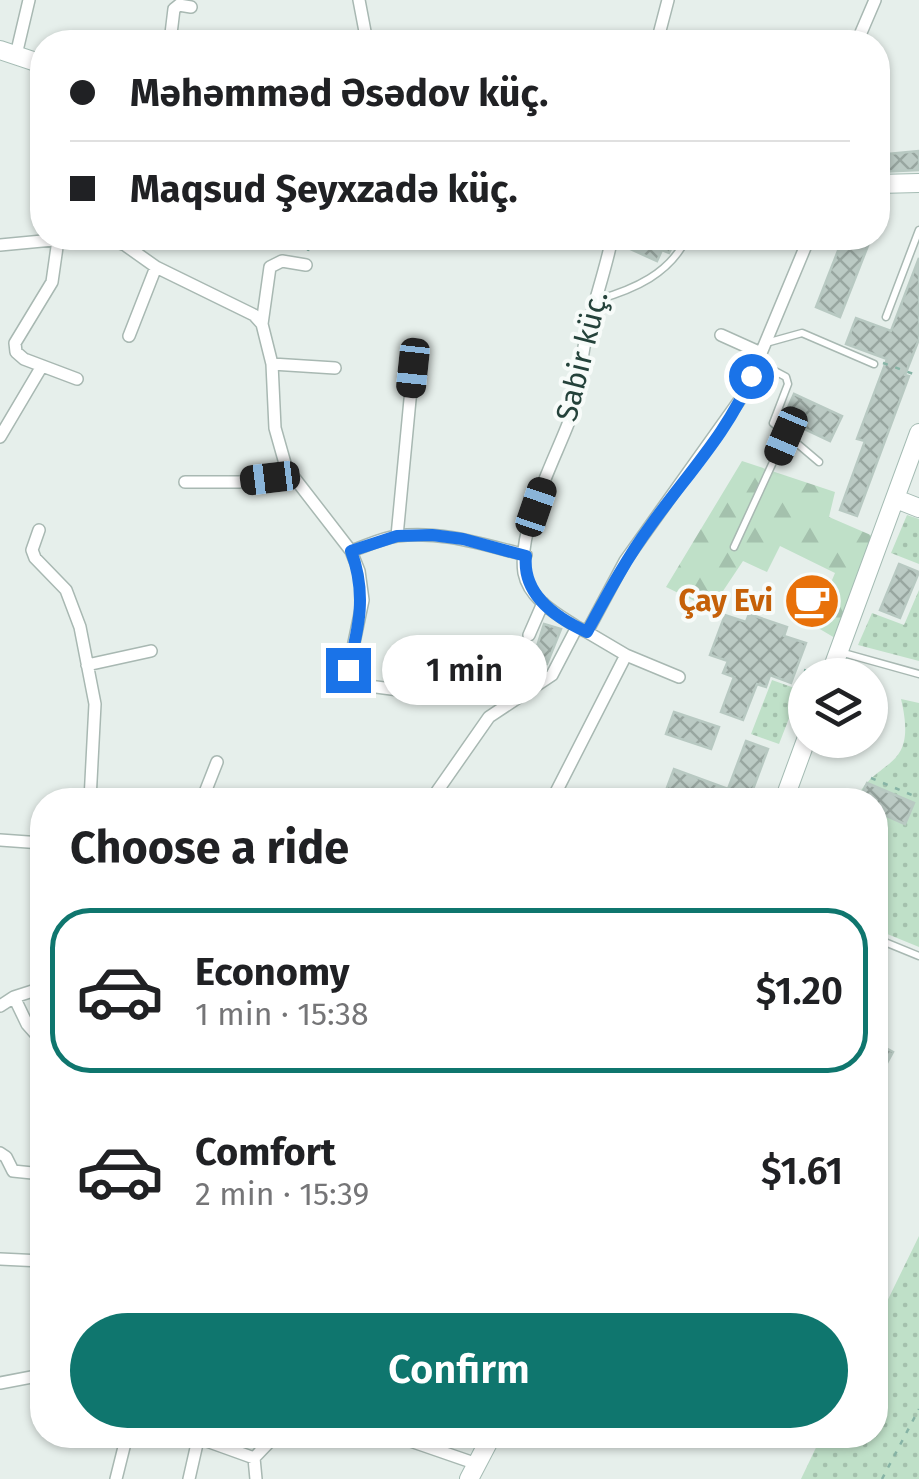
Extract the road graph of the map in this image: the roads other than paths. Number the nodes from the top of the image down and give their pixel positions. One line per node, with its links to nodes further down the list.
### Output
1 (29, 0): 10 (street)
2 (668, 0): 8 (street)
3 (875, 0): 9 (street)
4 (360, 1): 7 (street)
5 (191, 7): 6 (street)
6 (171, 30)
7 (365, 30)
8 (660, 30)
9 (863, 30)
10 (8, 52)
11 (919, 183): 12 (main road)
12 (890, 184)
13 (919, 230): 24 (lane)
14 (30, 243): 15 (street)
15 (0, 246)
16 (57, 250): 31 (street)
17 (134, 250): 22 (street)
18 (609, 250): 23 (street, Sabir küç.)
19 (679, 250): 23 (lane)
20 (804, 250): 28 (street)
21 (306, 265): 25 (street)
22 (156, 268): 25 (street); 27 (street)
23 (596, 300): 47 (street, Sabir küç.)
24 (886, 317)
25 (262, 324): 29 (street)
26 (720, 335): 28 (street)
27 (129, 336)
28 (760, 352): 30 (lane); 36 (lane); 49 (street)
29 (272, 364): 32 (street); 39 (street)
30 (874, 364)
31 (42, 366): 34 (street); 37 (street)
32 (334, 368)
33 (413, 368): 44 (street)
34 (76, 379)
35 (919, 433): 41 (main road)
36 (786, 436): 38 (lane); 45 (lane)
37 (0, 437)
38 (819, 462)
39 (292, 476): 40 (street); 46 (street)
40 (185, 482)
41 (896, 499): 42 (main road); 52 (main road)
42 (919, 508)
43 (40, 530): 55 (street)
44 (397, 536): 46 (street); 47 (street)
45 (734, 547)
46 (351, 551): 58 (street)
47 (526, 556): 48 (street)
48 (543, 603): 49 (street); 50 (street)
49 (582, 630): 53 (street); 63 (street)
50 (528, 635)
51 (151, 651): 55 (street)
52 (838, 651): 54 (main road); 56 (lane)
53 (626, 655): 57 (street); 64 (street)
54 (836, 658)
55 (87, 664): 61 (street)
56 (919, 674)
57 (679, 677)
58 (399, 690)
59 (799, 758): 65 (main road)
60 (217, 762): 62 (street)
61 (91, 788)
62 (207, 788)
63 (439, 788)
64 (558, 788)
65 (788, 788)
66 (0, 840): 67 (street)
67 (30, 842)
68 (888, 943): 69 (lane)
69 (919, 956)
70 (30, 992): 71 (street)
71 (14, 997): 72 (street); 73 (street)
72 (0, 1006)
73 (30, 1027)
74 (0, 1153): 75 (street)
75 (30, 1173)
76 (0, 1259): 77 (street)
77 (30, 1260)
78 (30, 1377): 79 (street)
79 (0, 1383)
80 (124, 1448): 88 (street)
81 (194, 1448): 89 (street)
82 (228, 1448): 86 (street)
83 (264, 1448): 86 (street)
84 (421, 1448): 87 (street)
85 (485, 1448): 87 (main road)
86 (254, 1458): 90 (street)
87 (473, 1472)
88 (116, 1479)
89 (189, 1479)
90 (256, 1479)

